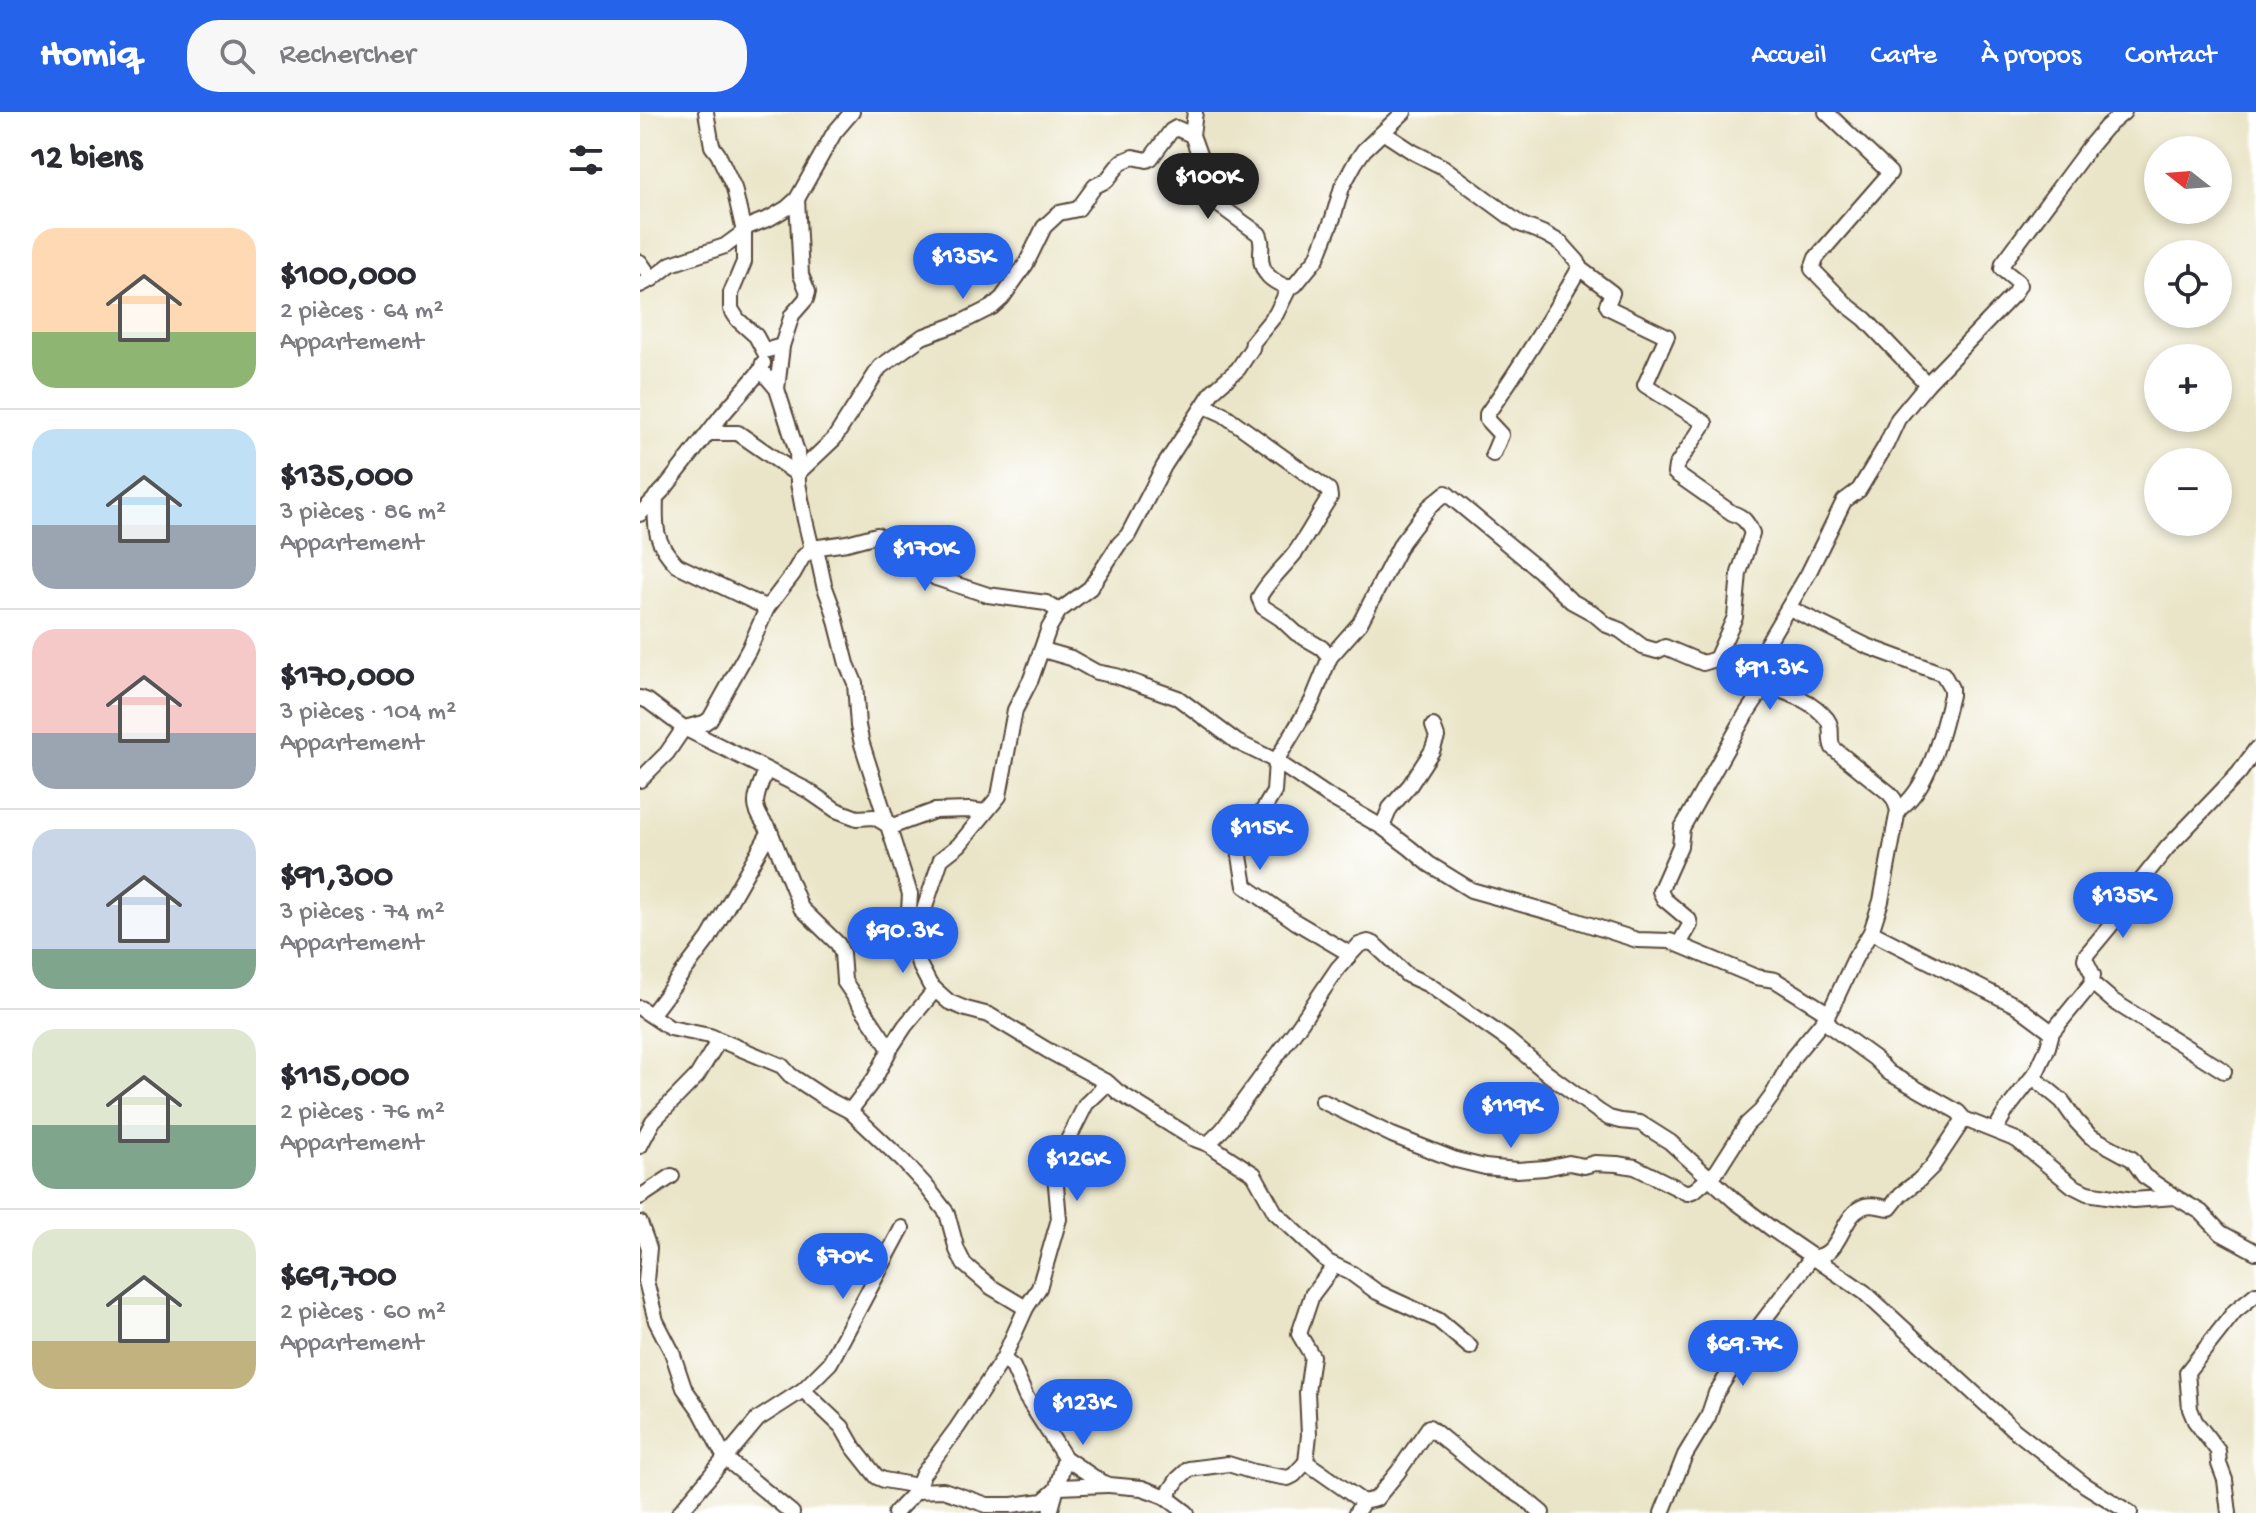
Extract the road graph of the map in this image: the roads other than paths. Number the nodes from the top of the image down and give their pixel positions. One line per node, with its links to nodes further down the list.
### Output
1 (706, 112): 10 (street)
2 (852, 112): 9 (street)
3 (1195, 112): 8 (street)
4 (1404, 112): 7 (street)
5 (1826, 112): 18 (street)
6 (2124, 112): 18 (street)
7 (1384, 133): 12 (street); 14 (street)
8 (1192, 135): 14 (street); 23 (street)
9 (797, 199): 10 (street); 15 (street)
10 (744, 232): 13 (street); 16 (street)
11 (640, 262): 13 (street)
12 (1579, 268): 22 (street); 32 (street)
13 (646, 282)
14 (1289, 288): 20 (street)
15 (782, 346): 16 (street); 19 (street)
16 (764, 351): 17 (street)
17 (761, 370): 19 (street); 21 (street)
18 (1927, 384): 28 (street)
19 (777, 389): 23 (street)
20 (1205, 406): 29 (street); 31 (street)
21 (710, 433): 23 (street); 24 (street)
22 (1493, 454)
23 (797, 474): 26 (street)
24 (656, 496): 25 (street); 27 (street)
25 (640, 514)
26 (812, 548): 27 (street); 29 (street); 43 (street)
27 (767, 608): 36 (street)
28 (1789, 608): 33 (street); 41 (street)
29 (1059, 611): 30 (street)
30 (1043, 650): 38 (street); 42 (street)
31 (1330, 657): 32 (street); 38 (street)
32 (1716, 659): 33 (street)
33 (1764, 684): 41 (street); 48 (street)
34 (640, 698): 36 (street)
35 (1433, 726): 44 (street)
36 (684, 728): 39 (street); 40 (street)
37 (2256, 749): 50 (street)
38 (1276, 761): 44 (street); 49 (street)
39 (766, 770): 43 (street); 45 (street)
40 (640, 780)
41 (1898, 810): 46 (street)
42 (985, 812): 43 (street); 47 (street)
43 (886, 824): 47 (street)
44 (1382, 827): 48 (street)
45 (770, 831): 52 (street); 56 (street)
46 (1871, 932): 53 (street); 54 (street)
47 (911, 939): 51 (street)
48 (1679, 944): 53 (street)
49 (1350, 954): 64 (street); 67 (street)
50 (2092, 983): 54 (street); 57 (street)
51 (935, 990): 56 (street); 59 (street)
52 (645, 1011): 55 (street)
53 (1827, 1016): 62 (street); 67 (street)
54 (2052, 1032): 58 (street)
55 (719, 1040): 61 (street); 65 (street)
56 (890, 1049): 61 (street)
57 (2224, 1071)
58 (2033, 1077): 63 (street); 69 (street)
59 (1108, 1083): 64 (street); 76 (street)
60 (1322, 1101): 67 (street)
61 (850, 1111): 76 (street)
62 (1964, 1119): 63 (street); 73 (street)
63 (1995, 1130): 69 (street)
64 (1208, 1144): 74 (street)
65 (640, 1146)
66 (672, 1176): 68 (street)
67 (1708, 1177): 73 (street)
68 (640, 1197)
69 (2175, 1197): 72 (street)
70 (640, 1223): 80 (street)
71 (902, 1228): 79 (street)
72 (2256, 1252)
73 (1812, 1257): 94 (street); 95 (street)
74 (1334, 1266): 77 (street); 82 (street)
75 (2256, 1294): 96 (street)
76 (1026, 1308): 78 (street)
77 (1470, 1347)
78 (1003, 1359): 81 (street); 85 (street)
79 (803, 1390): 80 (street); 85 (street)
80 (725, 1458): 88 (street); 89 (street)
81 (1065, 1458): 83 (street); 84 (street)
82 (1306, 1462): 86 (street); 87 (street)
83 (1109, 1485): 84 (street); 86 (street)
84 (1059, 1487): 85 (street); 91 (street)
85 (917, 1488): 90 (street)
86 (1166, 1497): 92 (street)
87 (1360, 1507): 93 (street)
88 (679, 1513)
89 (792, 1513)
90 (895, 1513)
91 (1050, 1513)
92 (1187, 1513)
93 (1542, 1513)
94 (1662, 1513)
95 (2130, 1513)
96 (2229, 1513)

